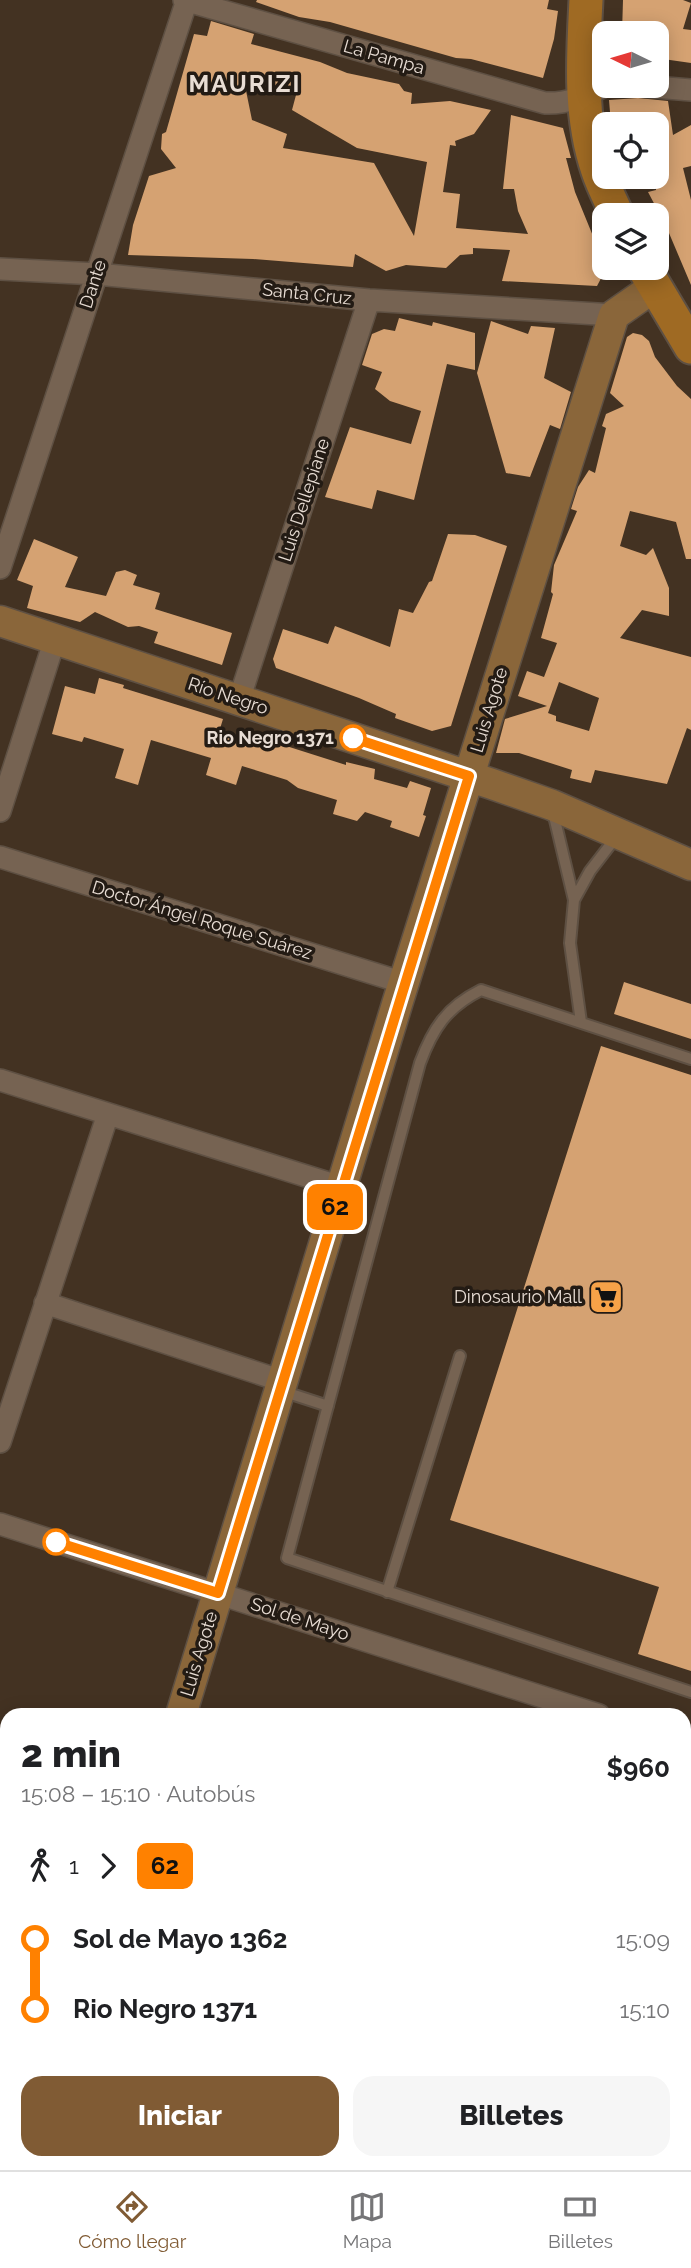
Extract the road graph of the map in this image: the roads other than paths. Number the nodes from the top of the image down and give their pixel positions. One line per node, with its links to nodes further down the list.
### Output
1 (186, 0): 6 (street, La Pampa); 10 (street, Dante)
2 (586, 0): 3 (main road)
3 (592, 69)
4 (669, 88): 5 (street)
5 (691, 90)
6 (592, 93)
7 (593, 98): 8 (main road)
8 (613, 203)
9 (0, 269): 10 (street, Santa Cruz)
10 (97, 274): 13 (street, Santa Cruz); 16 (street, Dante)
11 (646, 280): 14 (main road)
12 (651, 280): 15 (main road)
13 (369, 300): 14 (street, Santa Cruz); 19 (street, Luis Dellepiane)
14 (614, 315): 20 (main road, Luis Agote)
15 (691, 347)
16 (0, 568)
17 (0, 621): 18 (main road, Río Negro)
18 (55, 639): 19 (main road, Río Negro); 22 (street)
19 (239, 700): 20 (main road, Río Negro)
20 (469, 776): 21 (main road, Río Negro); 27 (main road, Luis Agote)
21 (552, 805): 23 (main road, Río Negro); 26 (lane)
22 (0, 811)
23 (619, 834): 25 (main road, Río Negro); 26 (lane)
24 (0, 857): 27 (street, Doctor Ángel Roque Suárez)
25 (691, 865)
26 (574, 900): 28 (lane)
27 (404, 983): 32 (main road, Luis Agote)
28 (581, 1022): 29 (lane); 36 (lane)
29 (691, 1059)
30 (0, 1080): 31 (street)
31 (107, 1114): 32 (street); 33 (street)
32 (341, 1188): 35 (main road, Luis Agote)
33 (46, 1303): 35 (street); 37 (street)
34 (460, 1356): 39 (lane)
35 (281, 1386): 36 (lane); 40 (main road, Luis Agote)
36 (328, 1406): 39 (lane)
37 (0, 1442)
38 (0, 1524): 40 (street, Sol de Mayo)
39 (387, 1592): 41 (lane)
40 (218, 1593): 42 (main road, Luis Agote); 43 (street, Sol de Mayo)
41 (691, 1692)
42 (183, 1708)
43 (577, 1708)

